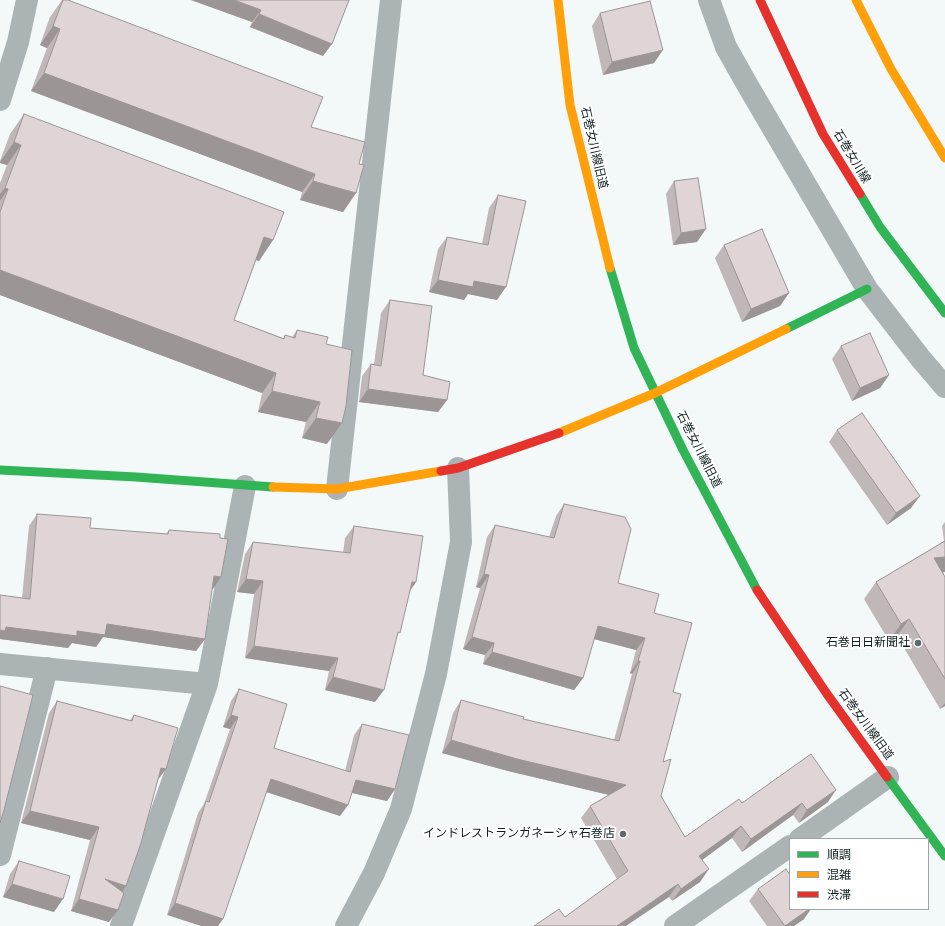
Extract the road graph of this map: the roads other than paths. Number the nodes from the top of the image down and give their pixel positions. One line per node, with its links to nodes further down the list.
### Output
1 (27, 0): 7 (street)
2 (391, 0): 16 (street)
3 (558, 0): 12 (street, 石巻女川線旧道)
4 (709, 0): 9 (street)
5 (760, 0): 10 (street, 石巻女川線)
6 (856, 0): 8 (street)
7 (0, 100)
8 (945, 158)
9 (867, 289): 11 (street); 12 (street)
10 (945, 313)
11 (945, 387)
12 (655, 393): 13 (street); 20 (street, 石巻女川線旧道)
13 (458, 468): 16 (street); 26 (street)
14 (0, 470): 15 (street)
15 (245, 486): 16 (street); 19 (street)
16 (337, 489)
17 (0, 664): 18 (street)
18 (47, 668): 19 (street); 23 (street)
19 (207, 684): 25 (street)
20 (888, 777): 21 (street); 24 (street, 石巻女川線旧道)
21 (801, 838)
22 (789, 847): 27 (street)
23 (0, 855)
24 (945, 856)
25 (121, 926)
26 (346, 926)
27 (675, 926)

